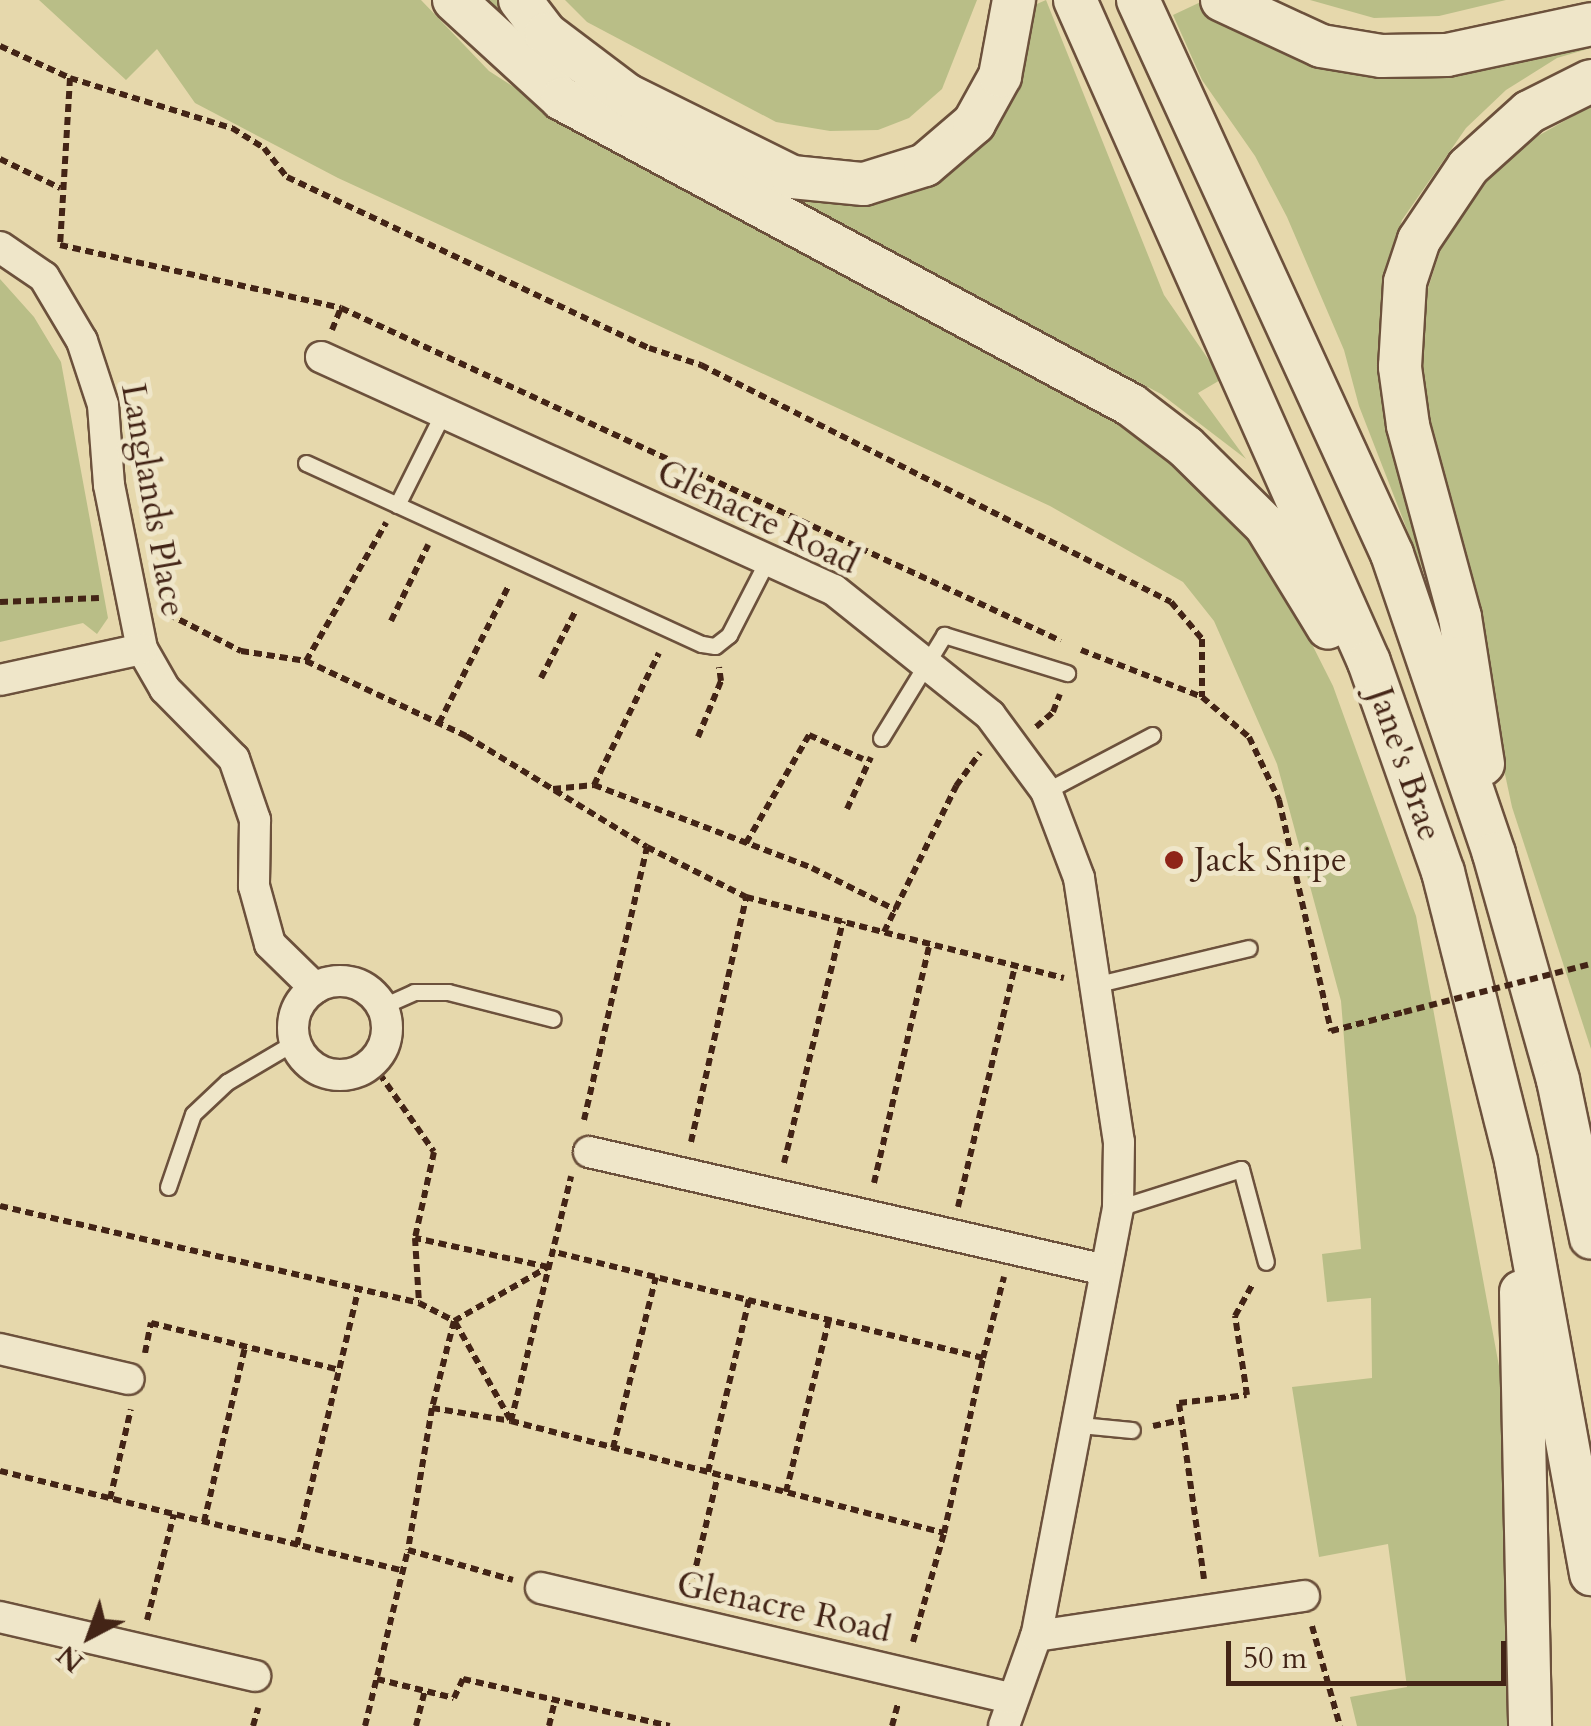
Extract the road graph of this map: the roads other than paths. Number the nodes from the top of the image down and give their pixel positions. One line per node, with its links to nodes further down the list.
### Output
1 (454, 0): 21 (main road)
2 (520, 0): 3 (main road)
3 (1014, 0)
4 (1075, 0): 21 (main road, Jane's Brae)
5 (1138, 0): 23 (main road, Jane's Brae)
6 (1222, 0): 7 (main road)
7 (1591, 24)
8 (1591, 81): 23 (main road)
9 (0, 247): 15 (street, Langlands Place)
10 (321, 357): 11 (street, Glenacre Road)
11 (444, 411): 13 (lane); 14 (street, Glenacre Road)
12 (306, 463): 13 (lane)
13 (396, 505): 14 (lane)
14 (768, 559): 16 (street, Glenacre Road)
15 (136, 623): 18 (street); 26 (street, Langlands Place)
16 (924, 660): 17 (lane); 20 (lane); 22 (street, Glenacre Road)
17 (1068, 673)
18 (0, 680)
19 (1152, 735): 22 (lane)
20 (881, 738)
21 (1404, 762): 33 (main road, Jane's Brae)
22 (1046, 792): 25 (street, Glenacre Road)
23 (1494, 854): 30 (main road, Jane's Brae)
24 (1249, 948): 25 (lane)
25 (1094, 984): 35 (street, Glenacre Road)
26 (315, 988): 27 (street); 29 (street)
27 (382, 1006): 28 (lane); 29 (street)
28 (553, 1018)
29 (295, 1042): 34 (lane)
30 (1558, 1080): 31 (main road); 36 (main road, Jane's Brae)
31 (1591, 1143)
32 (581, 1149): 38 (street)
33 (1516, 1161): 43 (main road, Jane's Brae); 50 (main road)
34 (168, 1186)
35 (1118, 1208): 37 (lane); 38 (street, Glenacre Road)
36 (1591, 1238)
37 (1266, 1262)
38 (1101, 1270): 41 (street, Glenacre Road)
39 (0, 1349): 40 (street)
40 (135, 1379)
41 (1080, 1425): 42 (lane); 47 (street, Glenacre Road)
42 (1132, 1430)
43 (1591, 1574)
44 (541, 1588): 49 (street, Glenacre Road)
45 (1304, 1596): 47 (street)
46 (0, 1617): 48 (street)
47 (1036, 1636): 49 (street, Glenacre Road)
48 (255, 1676)
49 (1007, 1712)
50 (1530, 1726)

